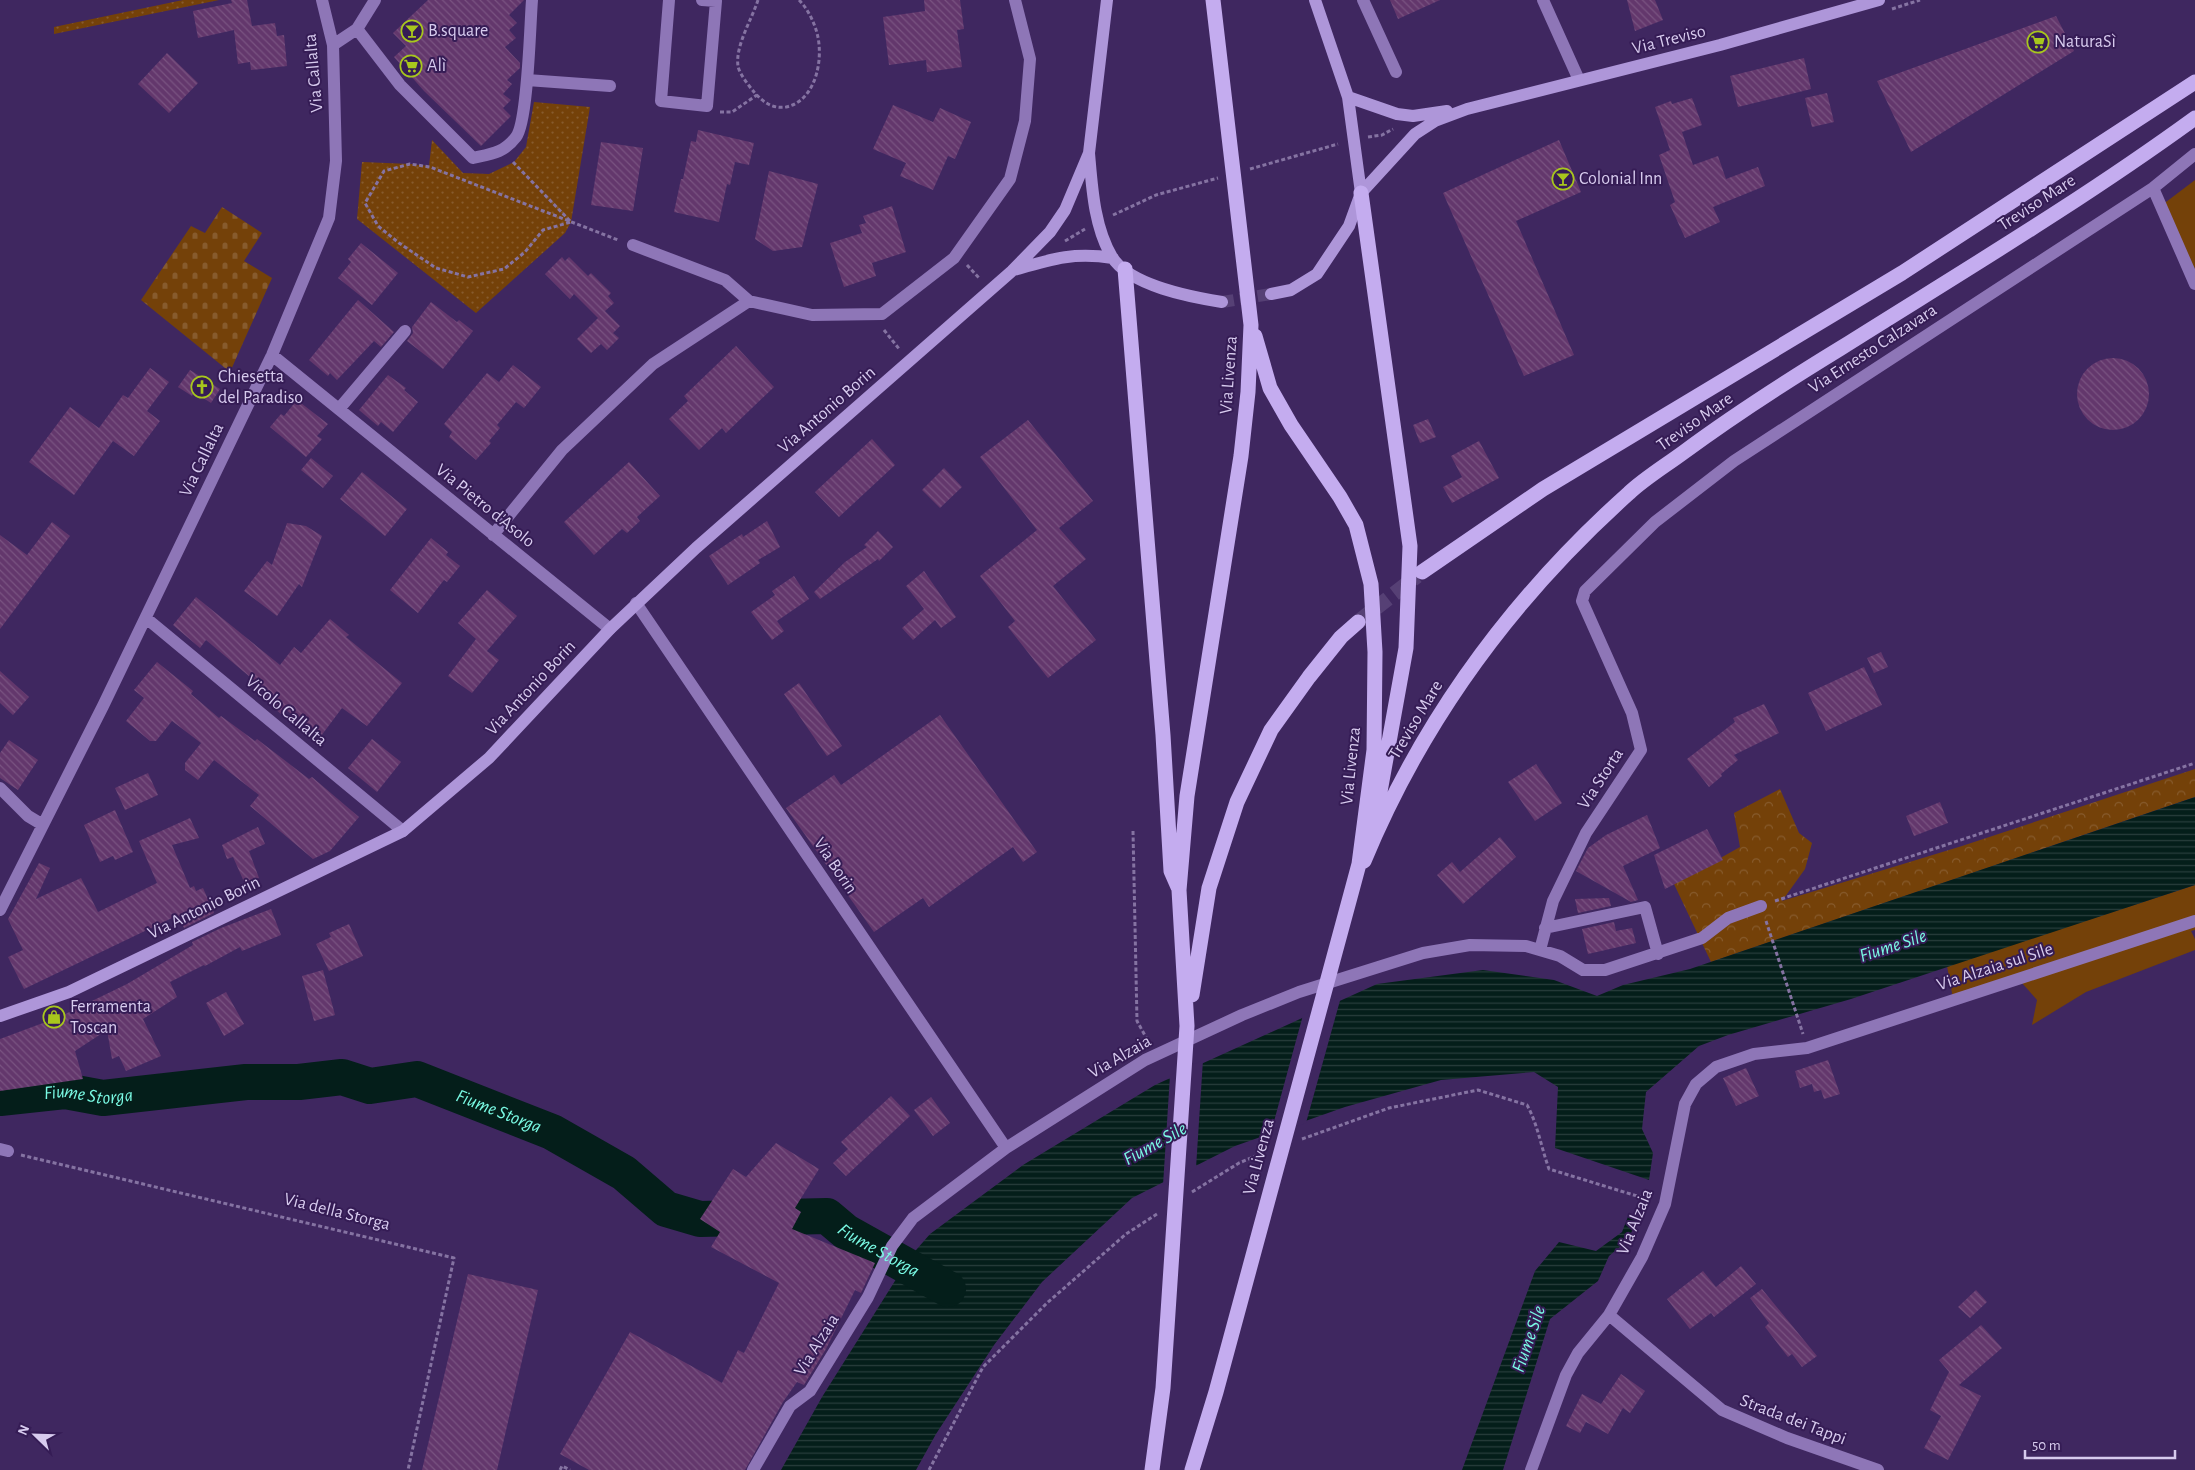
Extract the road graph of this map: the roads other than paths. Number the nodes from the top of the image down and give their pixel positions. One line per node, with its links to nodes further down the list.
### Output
1 (322, 0): 14 (street, Via Callalta)
2 (375, 0): 13 (street)
3 (532, 0): 16 (street)
4 (669, 0): 5 (street)
5 (702, 0)
6 (1016, 0): 33 (street)
7 (1106, 0): 23 (main road)
8 (1213, 0): 35 (highway)
9 (1315, 0): 20 (main road)
10 (1363, 0): 15 (street)
11 (1543, 0): 17 (street)
12 (1877, 0): 17 (main road, Via Treviso)
13 (357, 28): 14 (street); 16 (street)
14 (332, 45): 37 (street, Via Callalta)
15 (1396, 72)
16 (526, 80): 19 (street)
17 (1579, 80): 21 (main road, Via Treviso)
18 (2195, 82): 40 (highway, Treviso Mare)
19 (610, 86)
20 (1348, 97): 21 (main road, Via Treviso); 26 (main road)
21 (1467, 109): 26 (main road, Via Treviso)
22 (2195, 118): 49 (highway, Treviso Mare)
23 (1089, 153): 28 (main road); 30 (main road, Via Antonio Borin)
24 (2195, 154): 25 (street, Via Ernesto Calzavara)
25 (2153, 188): 31 (street); 41 (street, Via Ernesto Calzavara)
26 (1361, 193): 32 (main road); 49 (highway)
27 (633, 245): 33 (street)
28 (1113, 258): 29 (main road); 30 (main road, Via Antonio Borin)
29 (1124, 269): 34 (main road); 50 (highway)
30 (1012, 270): 42 (main road, Via Antonio Borin)
31 (2195, 284)
32 (1271, 294)
33 (749, 301): 39 (street)
34 (1222, 302)
35 (1251, 325): 50 (highway, Via Livenza); 51 (highway, Via Livenza)
36 (405, 331): 38 (street)
37 (272, 355): 38 (street, Via Pietro d'Asolo); 43 (street, Via Callalta)
38 (339, 409): 39 (street, Via Pietro d'Asolo)
39 (493, 535): 45 (street, Via Pietro d'Asolo)
40 (1422, 572)
41 (1586, 592): 55 (street, Via Storta)
42 (636, 603): 45 (main road, Via Antonio Borin); 61 (street, Via Borin)
43 (146, 618): 47 (street, Via Callalta); 48 (street, Vicolo Callalta)
44 (1358, 622): 59 (highway)
45 (610, 629): 48 (main road, Via Antonio Borin)
46 (0, 788): 47 (street)
47 (43, 825): 53 (street, Via Callalta)
48 (403, 831): 58 (main road, Via Antonio Borin)
49 (1369, 851): 51 (highway, Treviso Mare)
50 (1179, 890): 59 (highway, Via Livenza)
51 (1352, 890): 65 (highway, Via Livenza)
52 (1761, 906): 57 (street, Via Alzaia)
53 (0, 910)
54 (2195, 921): 60 (street, Via Alzaia sul Sile)
55 (1545, 928): 56 (street, Via Storta); 57 (street)
56 (1540, 950): 57 (street, Via Alzaia); 61 (street, Via Alzaia)
57 (1658, 954)
58 (0, 1016)
59 (1187, 1026): 64 (highway, Via Livenza)
60 (1805, 1042): 62 (street, Via Alzaia)
61 (1006, 1148): 63 (street, Via Alzaia)
62 (1609, 1315): 66 (street, Via Alzaia); 67 (street, Strada dei Tappi)
63 (753, 1470)
64 (1152, 1470)
65 (1192, 1470)
66 (1531, 1470)
67 (1878, 1470)

